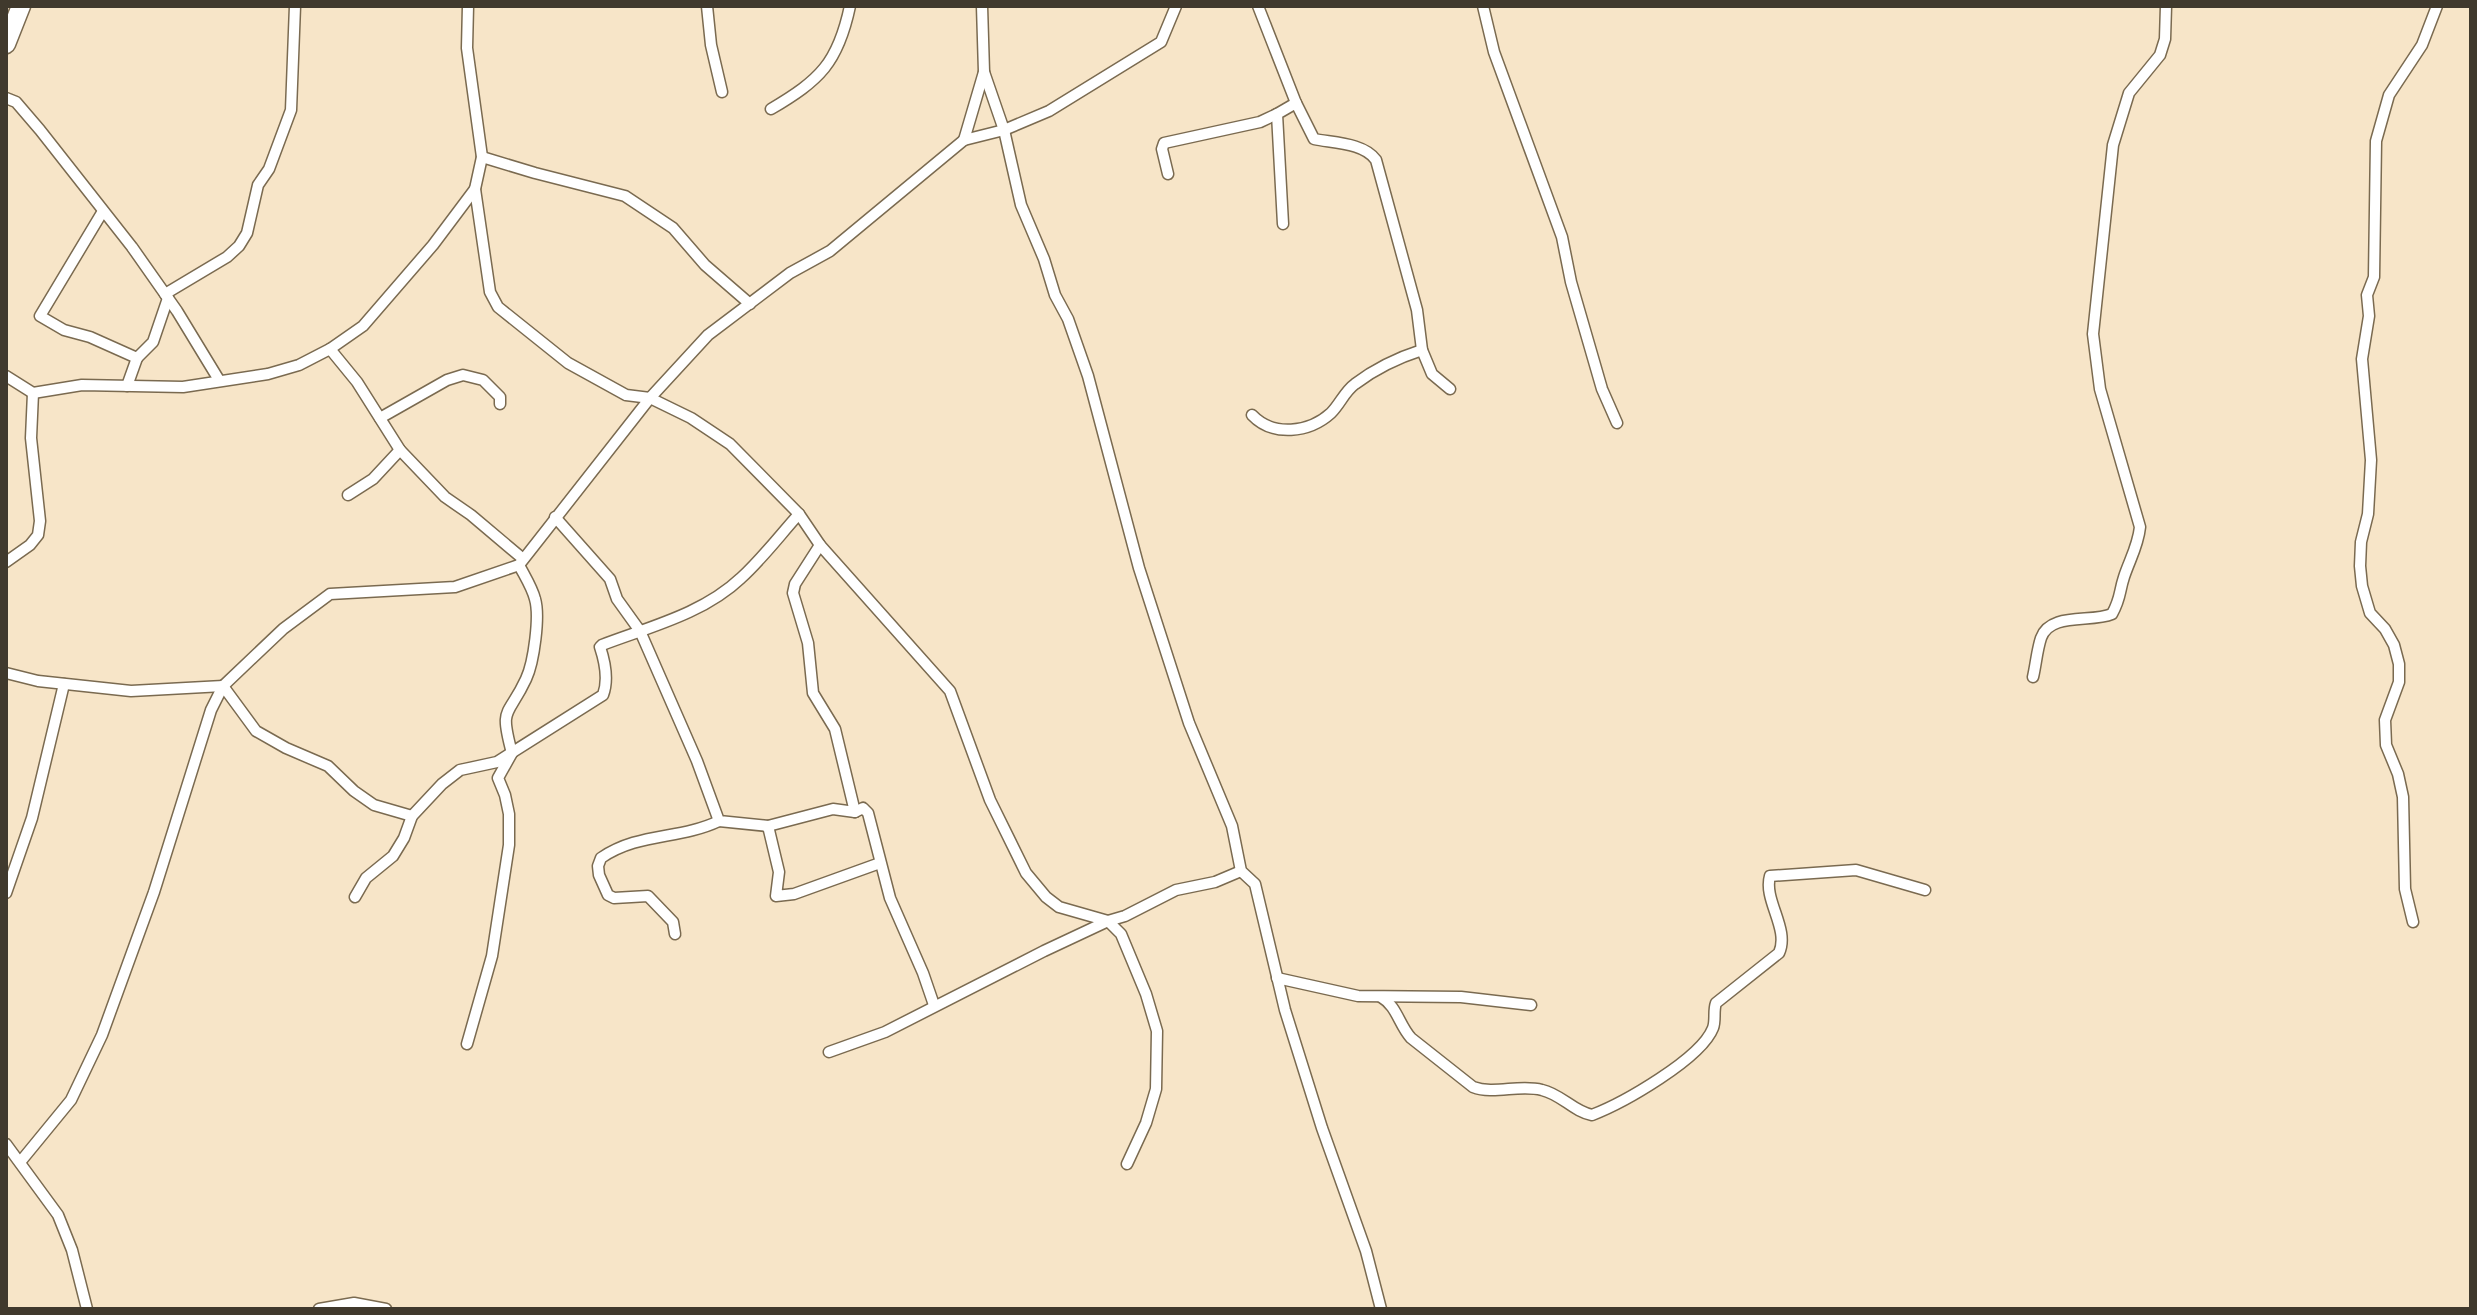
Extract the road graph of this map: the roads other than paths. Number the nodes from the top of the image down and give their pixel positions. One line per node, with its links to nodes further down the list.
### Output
1 (21, 6): 12 (highway)
2 (295, 6): 26 (street)
3 (468, 6): 21 (street)
4 (707, 6): 14 (street)
5 (850, 6): 17 (street)
6 (982, 6): 13 (street)
7 (1176, 6): 19 (street)
8 (1258, 6): 16 (street)
9 (1483, 6): 40 (street)
10 (2166, 6): 50 (street)
11 (2437, 6): 64 (street)
12 (6, 44)
13 (984, 72): 19 (street); 20 (street)
14 (722, 92)
15 (6, 98): 24 (street)
16 (1296, 103): 18 (street); 29 (street)
17 (771, 109)
18 (1277, 114): 22 (street); 25 (street)
19 (1004, 130): 20 (street); 59 (street)
20 (964, 140): 27 (street)
21 (482, 157): 23 (street); 27 (street)
22 (1168, 174)
23 (475, 189): 28 (street); 36 (street)
24 (103, 211): 26 (street); 30 (street)
25 (1283, 224)
26 (166, 296): 30 (street); 32 (street)
27 (750, 304): 36 (street)
28 (330, 349): 32 (street); 39 (street)
29 (1422, 350): 34 (street); 38 (street)
30 (137, 358): 33 (street)
31 (6, 376): 35 (street)
32 (219, 380): 33 (street)
33 (127, 386): 35 (street)
34 (1450, 389)
35 (33, 393): 47 (street)
36 (650, 398): 43 (street); 44 (street)
37 (500, 404): 39 (street)
38 (1252, 415)
39 (380, 418): 41 (street)
40 (1617, 423)
41 (400, 450): 42 (street); 46 (street)
42 (348, 495)
43 (799, 514): 45 (street); 48 (street)
44 (555, 517): 46 (street); 48 (street)
45 (820, 545): 54 (street); 63 (street)
46 (521, 561): 52 (street); 53 (street)
47 (6, 562)
48 (640, 631): 53 (street); 56 (street)
49 (6, 673): 51 (street)
50 (2033, 677)
51 (64, 684): 52 (street); 61 (street)
52 (223, 686): 55 (street); 73 (street)
53 (512, 753): 55 (street); 70 (street)
54 (855, 812): 57 (street); 58 (street)
55 (412, 816): 62 (street)
56 (719, 821): 57 (street); 65 (street)
57 (768, 826): 58 (street)
58 (880, 863): 68 (street)
59 (1241, 871): 63 (street); 66 (street)
60 (1925, 890): 67 (street)
61 (6, 893)
62 (355, 897)
63 (1108, 921): 68 (street); 74 (street)
64 (2413, 922)
65 (675, 934)
66 (1277, 978): 67 (street); 78 (street)
67 (1381, 997): 69 (street)
68 (934, 1005): 71 (street)
69 (1531, 1005)
70 (467, 1044)
71 (829, 1052)
72 (6, 1144): 73 (street)
73 (21, 1161): 75 (street)
74 (1127, 1164)
75 (87, 1309)
76 (320, 1309): 77 (street)
77 (386, 1309)
78 (1381, 1309)

